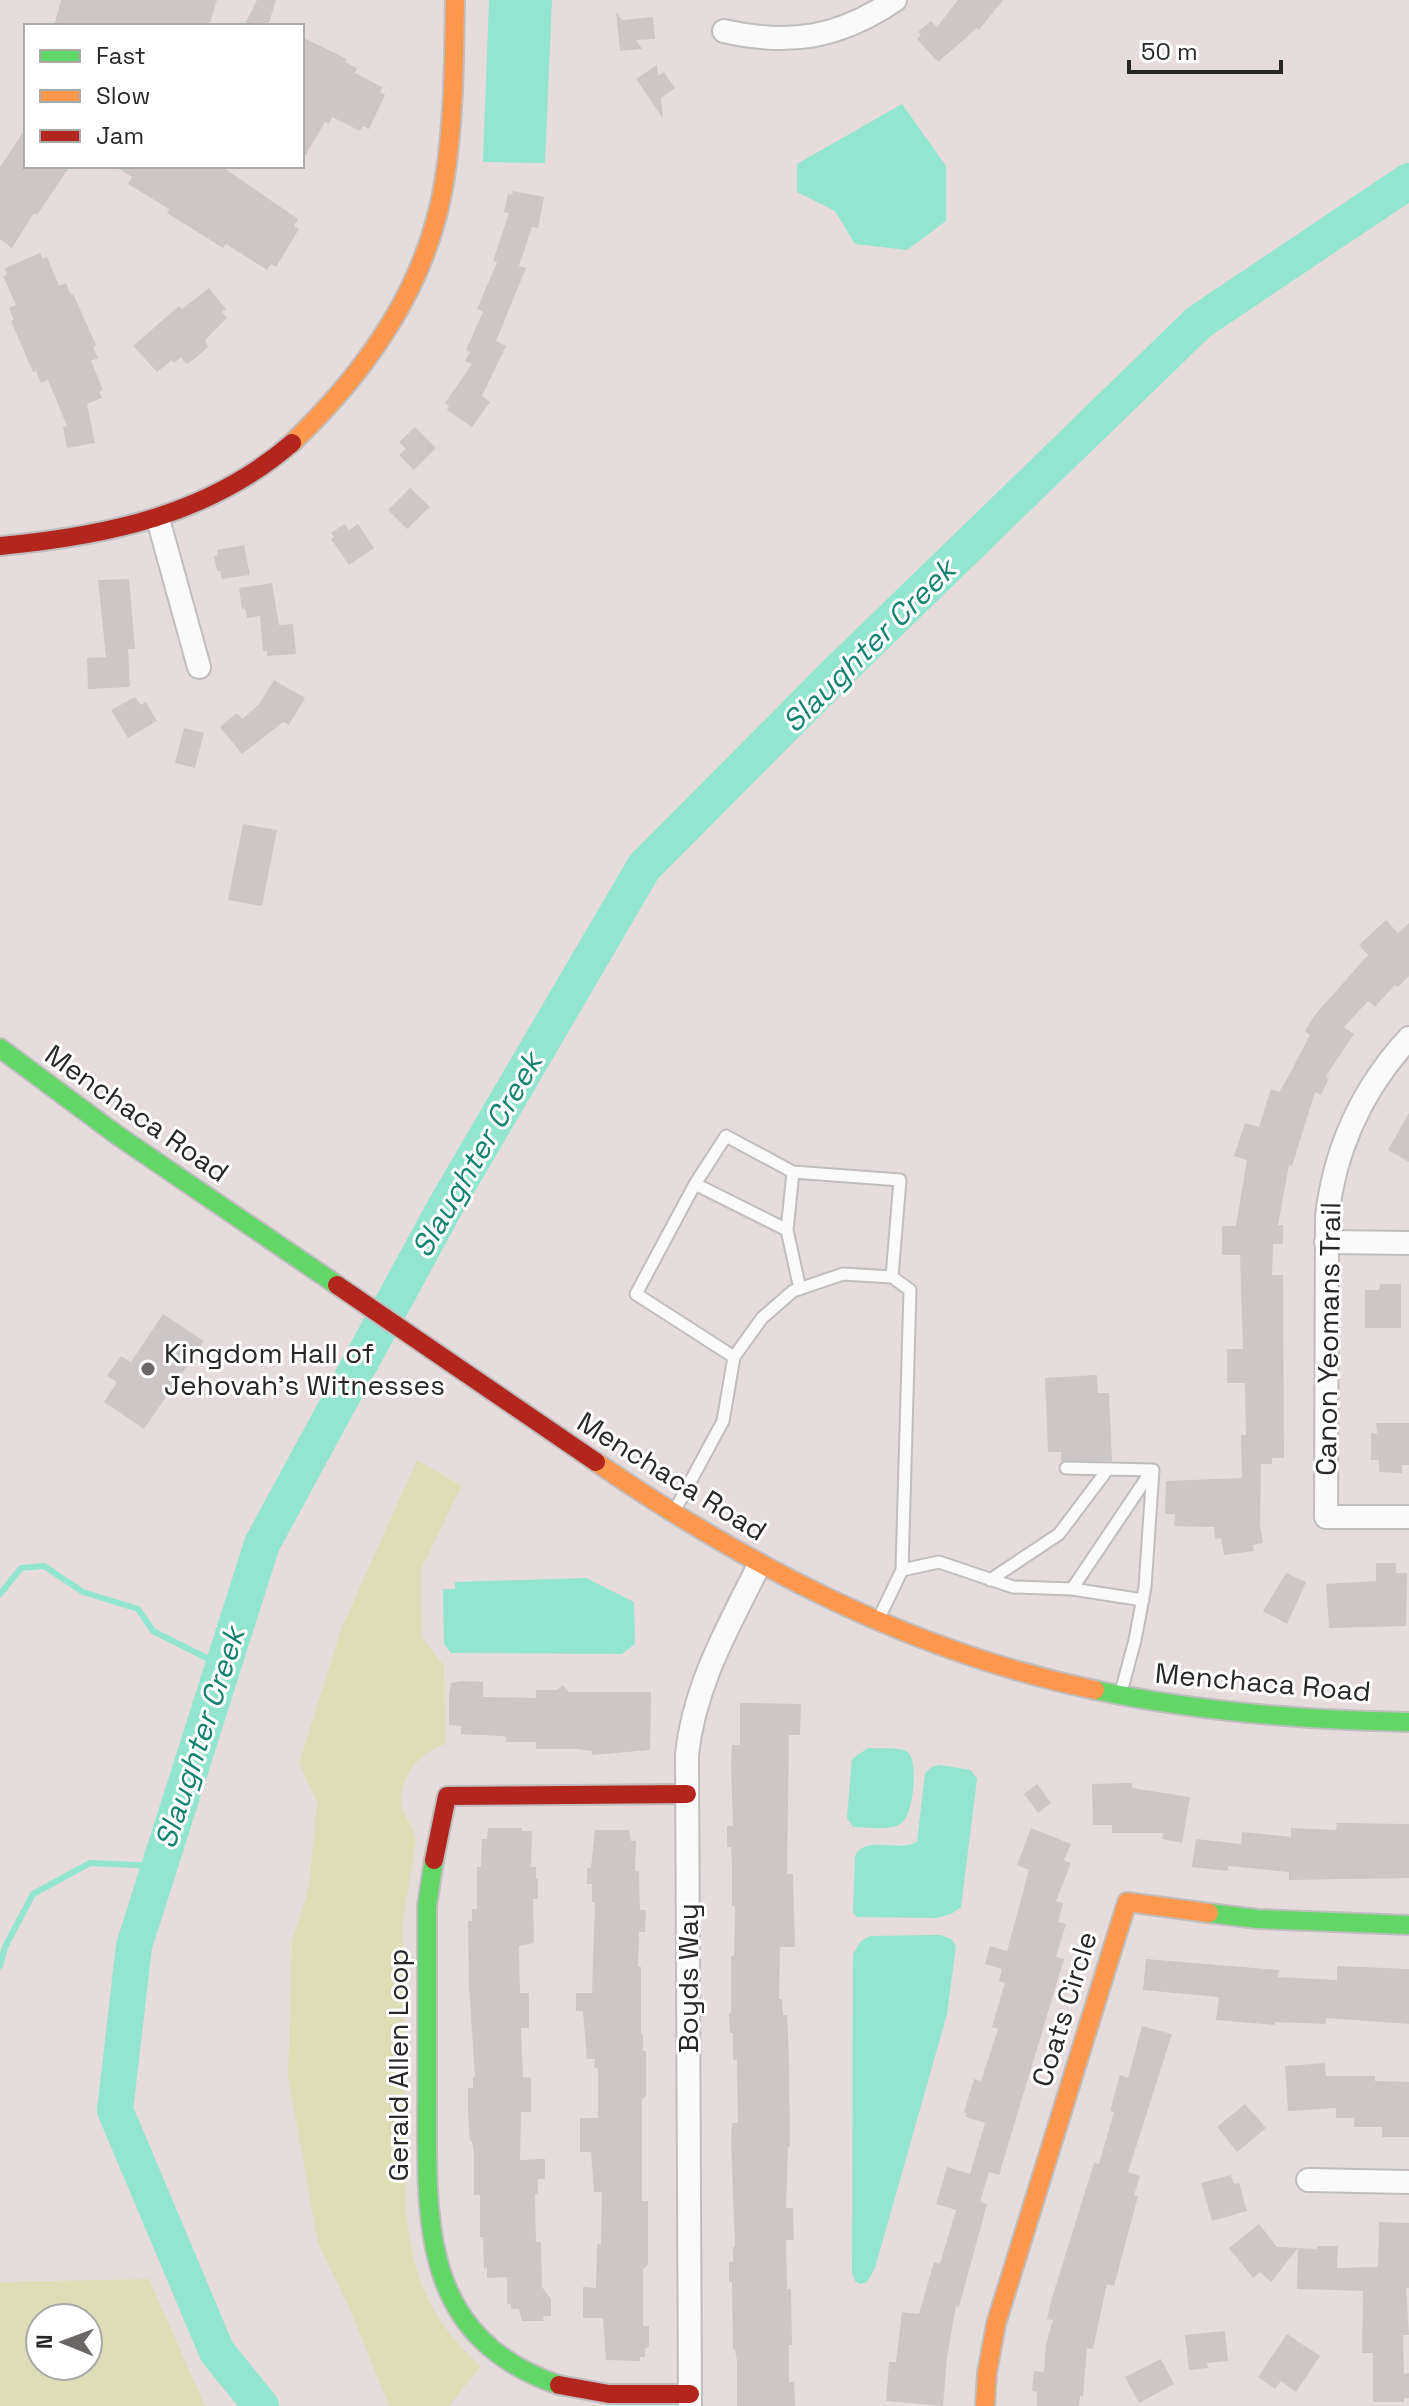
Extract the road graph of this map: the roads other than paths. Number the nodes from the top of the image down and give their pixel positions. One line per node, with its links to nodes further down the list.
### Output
1 (455, 0): 4 (street)
2 (895, 0): 3 (street)
3 (724, 31)
4 (158, 519): 5 (street); 6 (street)
5 (0, 546)
6 (199, 667)
7 (1409, 1038): 12 (street, Canon Yeomans Trail)
8 (0, 1048): 20 (street, Menchaca Road)
9 (793, 1172): 10 (lane); 11 (lane); 14 (lane)
10 (695, 1184): 11 (lane); 16 (lane)
11 (787, 1230): 15 (lane)
12 (1326, 1242): 13 (street); 21 (street, Canon Yeomans Trail)
13 (1409, 1243)
14 (892, 1277): 15 (lane); 23 (lane)
15 (800, 1289): 16 (lane)
16 (734, 1357): 20 (lane)
17 (1066, 1468): 18 (lane)
18 (1108, 1469): 19 (lane); 24 (lane)
19 (1153, 1470): 25 (lane); 26 (lane)
20 (672, 1514): 22 (street, Menchaca Road)
21 (1409, 1517)
22 (759, 1565): 27 (street, Menchaca Road); 30 (street, Boyds Way)
23 (902, 1570): 24 (lane); 27 (lane)
24 (990, 1580): 25 (lane)
25 (1072, 1589): 26 (lane)
26 (1143, 1600): 28 (lane)
27 (877, 1622): 28 (street, Menchaca Road)
28 (1119, 1696): 29 (street, Menchaca Road)
29 (1409, 1722)
30 (687, 1794): 34 (street, Boyds Way); 34 (street, Gerald Allen Loop)
31 (1409, 1925): 35 (street, Coats Circle)
32 (1308, 2180): 33 (street)
33 (1409, 2182)
34 (690, 2400)
35 (985, 2406)

